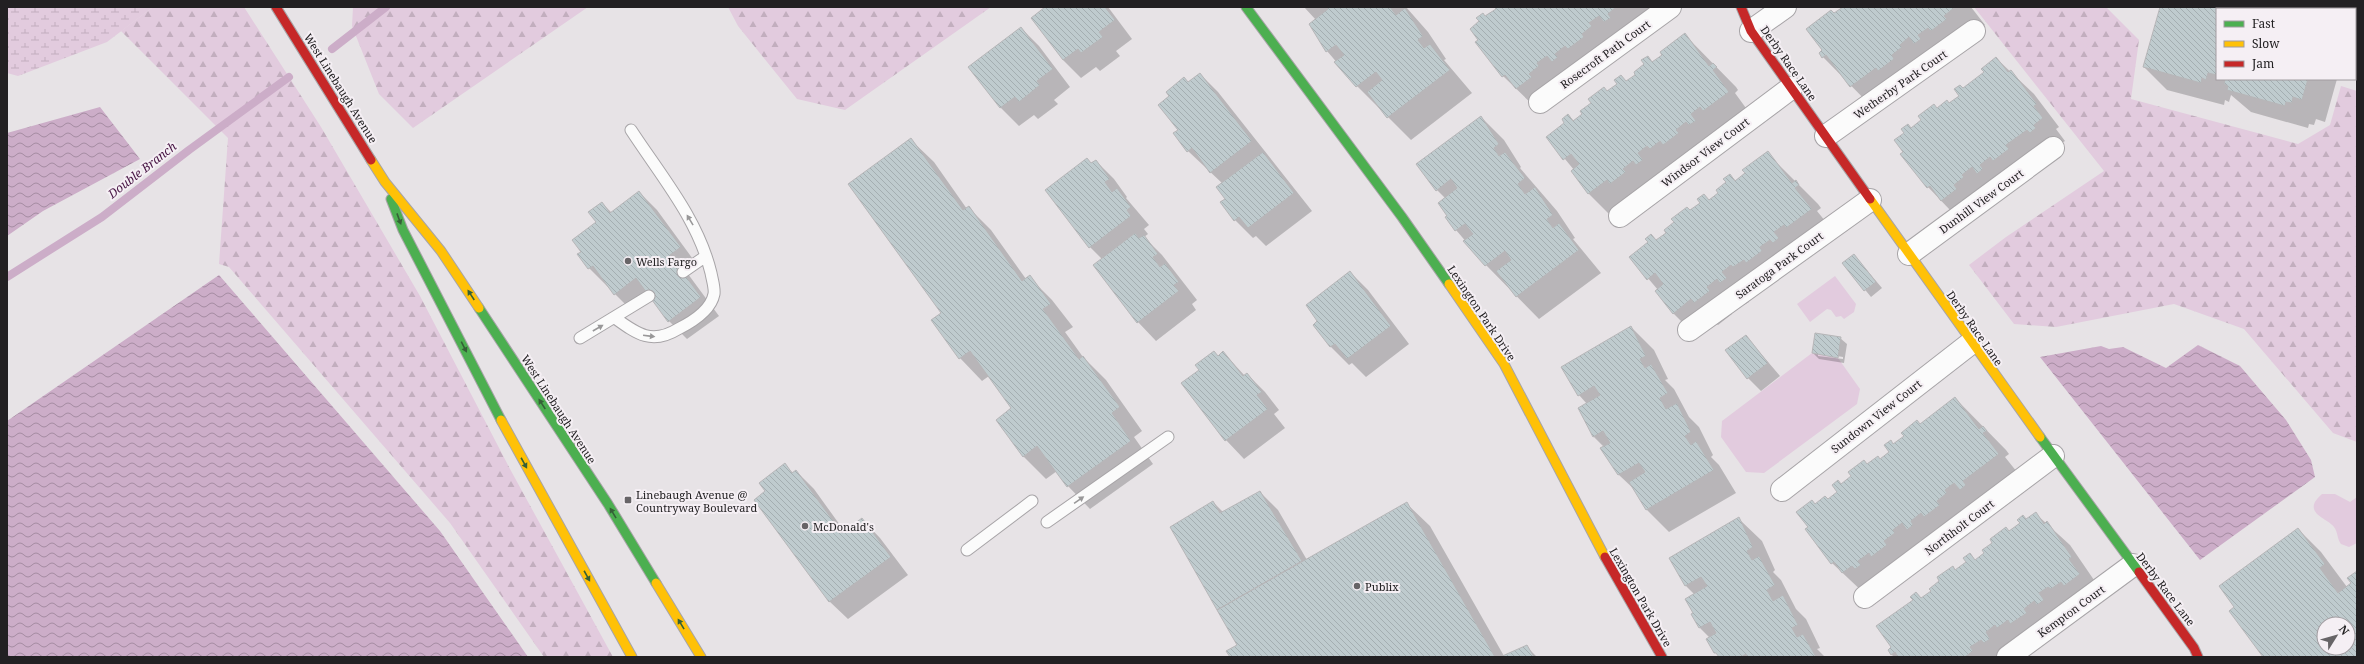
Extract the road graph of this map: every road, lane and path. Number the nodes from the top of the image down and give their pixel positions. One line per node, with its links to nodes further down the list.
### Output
1 (276, 7): 13 (street, West Linebaugh Avenue)
2 (1246, 7): 34 (street, Lexington Park Drive)
3 (1670, 7): 9 (street, Rosecroft Path Court)
4 (1741, 7): 6 (street, Derby Race Lane)
5 (1785, 7): 6 (street)
6 (1751, 31): 8 (street, Derby Race Lane)
7 (1974, 31): 11 (street, Wetherby Park Court)
8 (1791, 88): 11 (street, Derby Race Lane); 15 (street, Windsor View Court)
9 (1540, 102)
10 (631, 130): 17 (lane, one-way to 10)
11 (1826, 136): 14 (street, Derby Race Lane)
12 (2054, 148): 16 (street, Dunhill View Court)
13 (385, 182): 32 (street, West Linebaugh Avenue, one-way to 32); 33 (street, West Linebaugh Avenue, one-way to 13)
14 (1870, 200): 16 (street, Derby Race Lane); 21 (street, Saratoga Park Court)
15 (1620, 216)
16 (1909, 254): 23 (street, Derby Race Lane)
17 (706, 256): 18 (lane); 20 (lane, one-way to 17)
18 (683, 272)
19 (649, 296): 20 (lane)
20 (615, 318): 22 (lane, one-way to 20)
21 (1689, 330)
22 (580, 338)
23 (1971, 343): 25 (street, Derby Race Lane); 26 (street, Sundown View Court)
24 (1168, 437): 28 (lane, one-way to 24)
25 (2052, 456): 30 (street, Derby Race Lane); 31 (street, Northholt Court)
26 (1782, 490)
27 (1032, 501): 29 (lane)
28 (1047, 522)
29 (967, 550)
30 (2133, 565): 35 (street, Kempton Court); 36 (street, Derby Race Lane)
31 (1866, 597)
32 (632, 657)
33 (701, 657)
34 (1662, 657)
35 (2008, 657)
36 (2198, 657)

